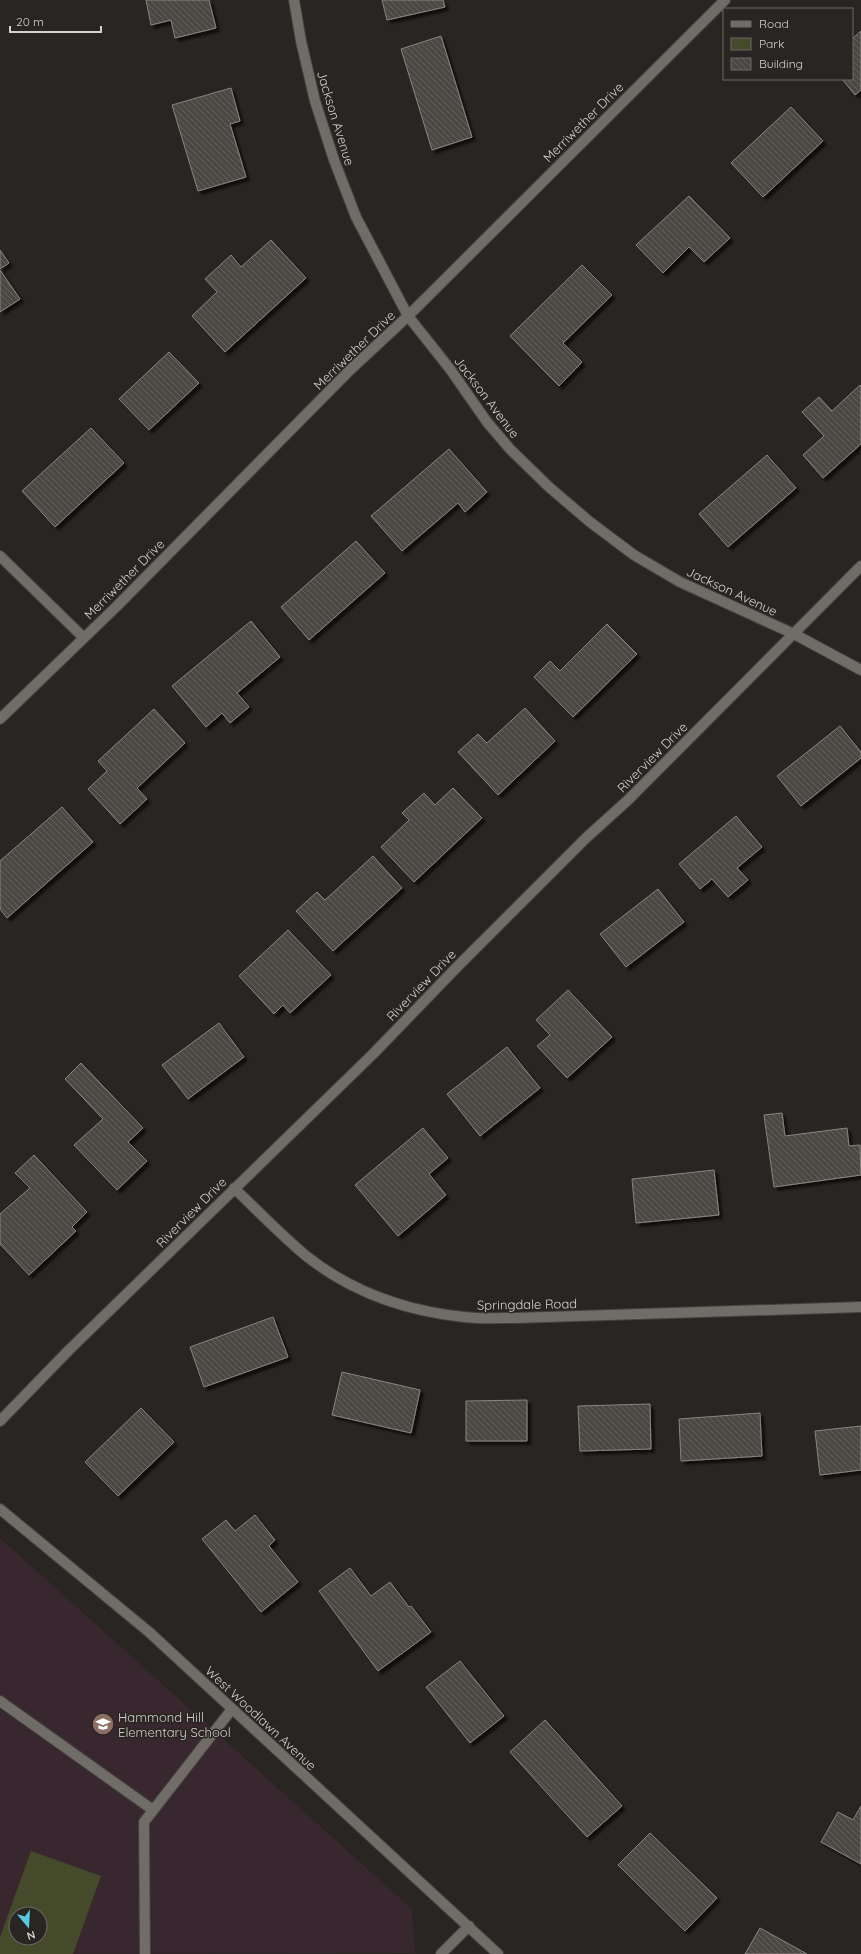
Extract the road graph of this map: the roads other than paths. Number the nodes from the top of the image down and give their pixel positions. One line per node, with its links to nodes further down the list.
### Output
1 (294, 0): 3 (street, Jackson Avenue)
2 (725, 0): 3 (street, Merriwether Drive)
3 (408, 316): 6 (street, Jackson Avenue); 7 (street, Merriwether Drive)
4 (0, 556): 7 (street)
5 (861, 566): 6 (street, Riverview Drive)
6 (794, 634): 8 (street, Jackson Avenue); 10 (street, Riverview Drive)
7 (83, 637): 9 (street, Merriwether Drive)
8 (861, 670)
9 (0, 719)
10 (234, 1188): 11 (street, Springdale Road); 12 (street, Riverview Drive)
11 (861, 1307)
12 (0, 1421)
13 (0, 1509): 15 (street, West Woodlawn Avenue)
14 (0, 1701): 16 (street)
15 (232, 1708): 16 (street); 17 (street, West Woodlawn Avenue)
16 (153, 1810): 18 (street)
17 (469, 1926): 19 (street); 20 (street, West Woodlawn Avenue)
18 (145, 1954)
19 (441, 1954)
20 (498, 1954)

